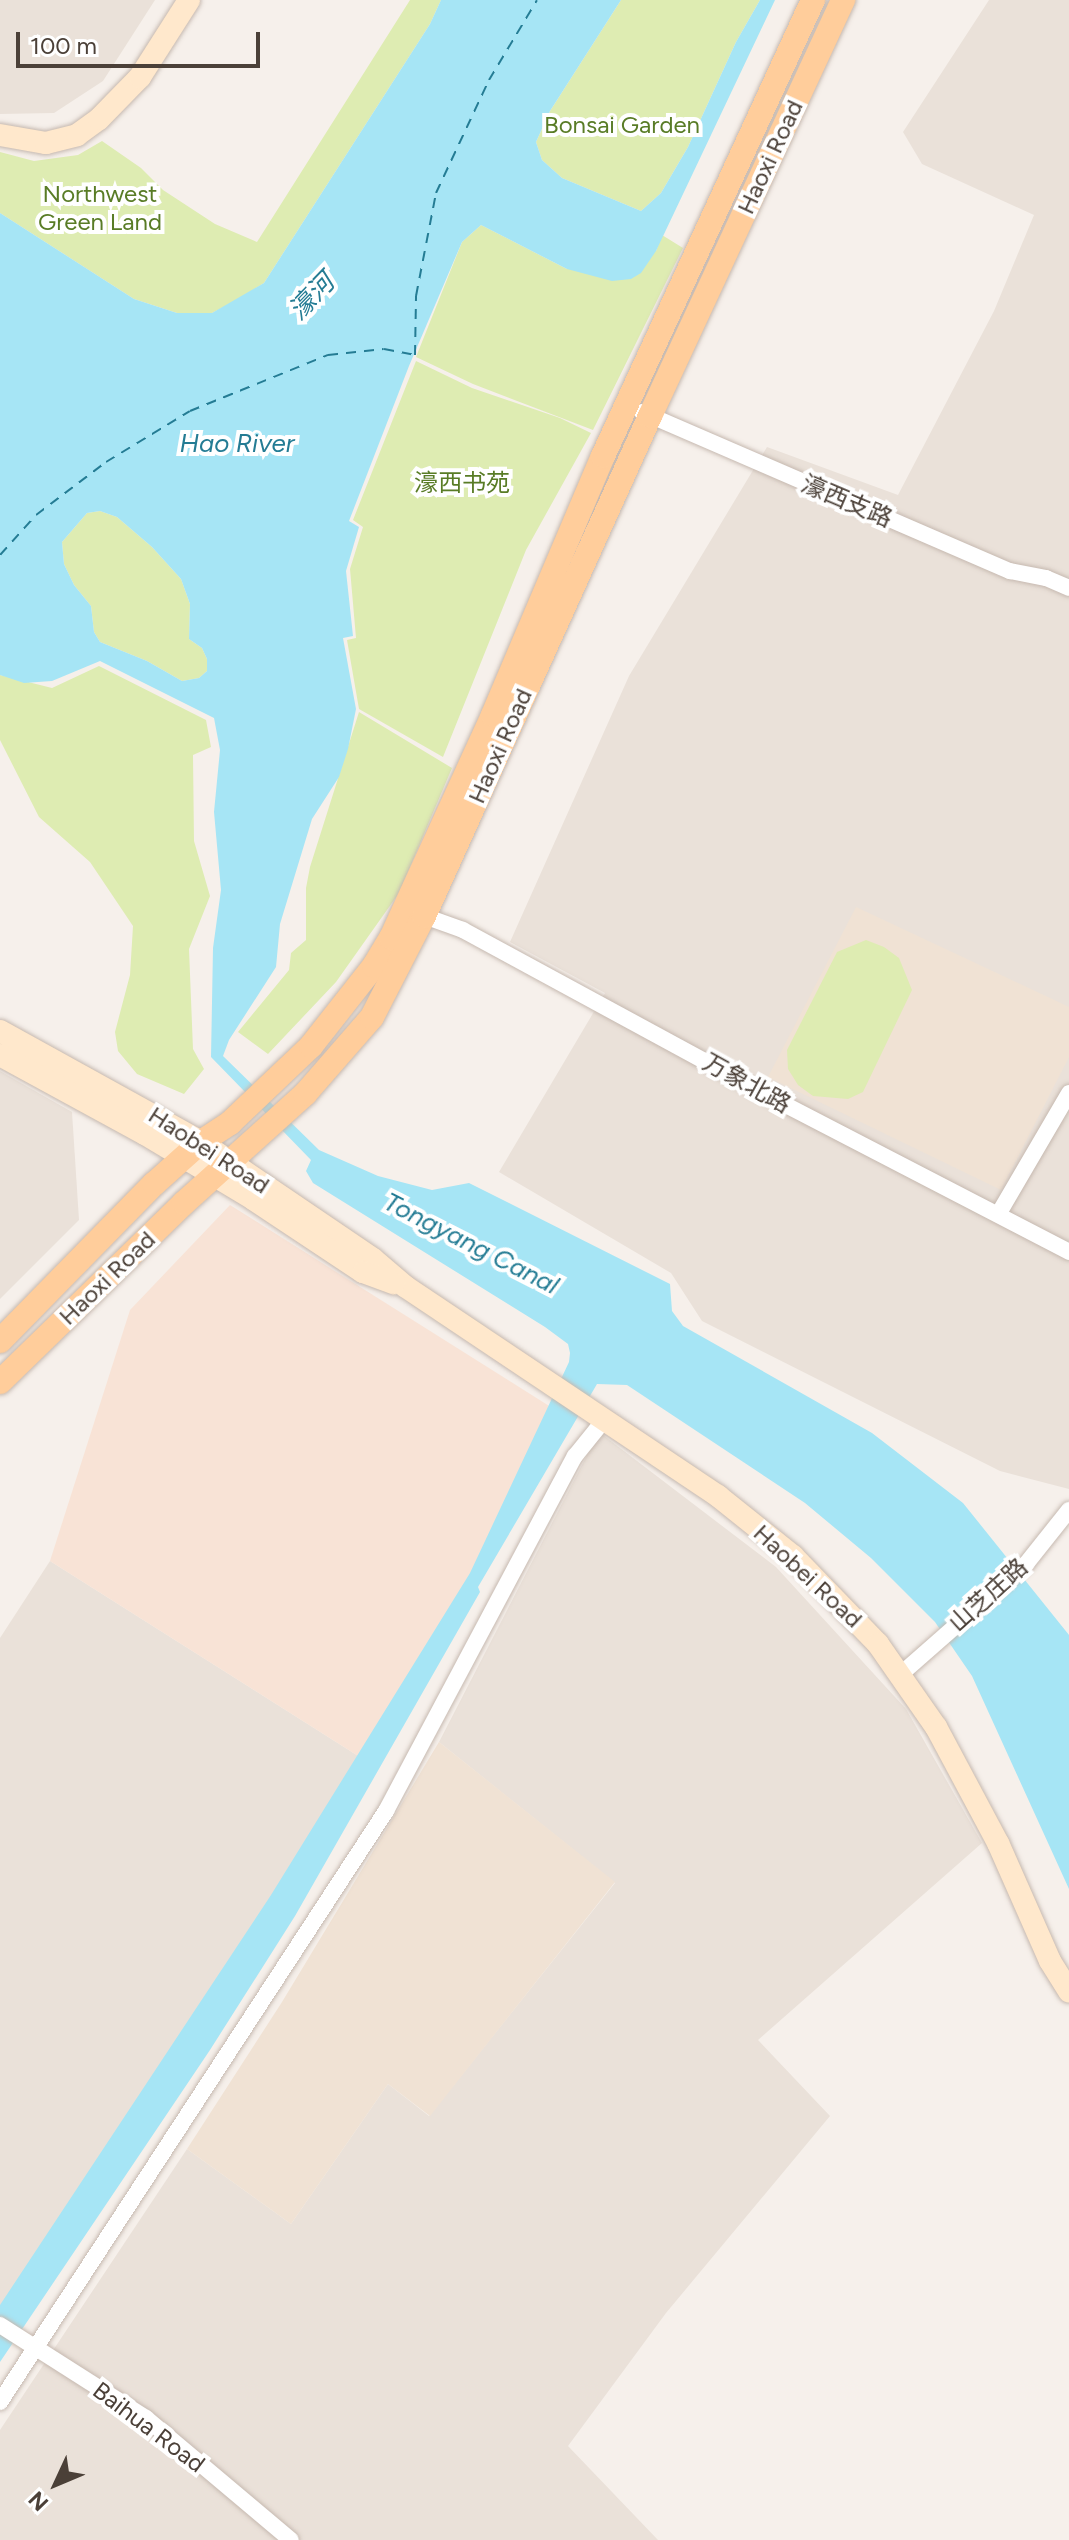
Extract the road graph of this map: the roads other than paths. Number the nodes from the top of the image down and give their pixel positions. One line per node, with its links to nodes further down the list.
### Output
1 (189, 0): 4 (street)
2 (813, 0): 5 (main road, Haoxi Road)
3 (843, 0): 5 (main road, Haoxi Road)
4 (0, 135)
5 (639, 411): 6 (street, 濠西支路); 7 (main road, Haoxi Road); 11 (main road, Haoxi Road)
6 (1069, 588)
7 (424, 916): 12 (main road, Haoxi Road); 13 (street, 万象北路)
8 (0, 1031): 11 (street, Haobei Road)
9 (0, 1055): 11 (street, Haobei Road)
10 (1069, 1093): 13 (street)
11 (193, 1150): 12 (street, Haobei Road); 15 (main road, Haoxi Road)
12 (223, 1169): 16 (main road, Haoxi Road); 17 (street, Haobei Road)
13 (999, 1213): 14 (street, 万象北路)
14 (1069, 1252)
15 (0, 1341)
16 (0, 1382)
17 (598, 1416): 19 (street, Haobei Road); 22 (street)
18 (1069, 1510): 19 (street, 山芝庄路)
19 (901, 1674): 20 (street, Haobei Road)
20 (1069, 1992)
21 (0, 2325): 22 (street, Baihua Road)
22 (30, 2344): 23 (street); 24 (street, Baihua Road)
23 (0, 2402)
24 (291, 2540)

